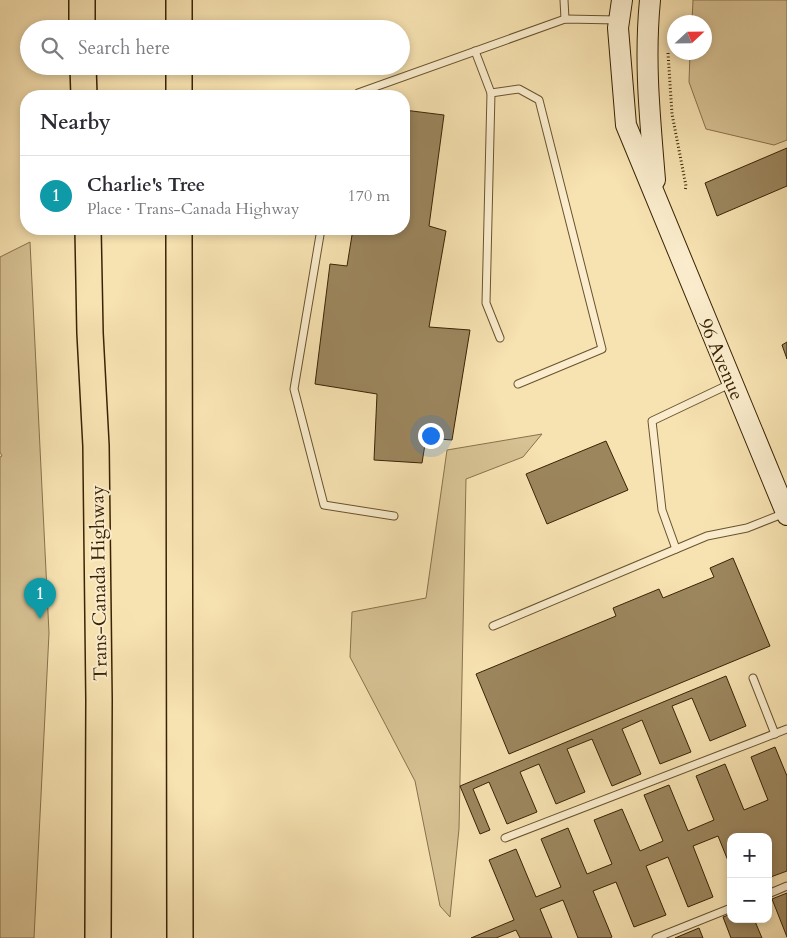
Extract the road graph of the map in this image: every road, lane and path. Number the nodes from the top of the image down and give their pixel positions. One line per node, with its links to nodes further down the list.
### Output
1 (82, 0): 7 (highway)
2 (179, 0): 8 (highway)
3 (564, 0): 6 (lane)
4 (622, 0): 9 (main road, 96 Avenue)
5 (650, 0): 21 (main road, 96 Avenue)
6 (565, 19): 9 (lane); 10 (lane)
7 (82, 20)
8 (179, 20)
9 (619, 20): 21 (main road, 96 Avenue)
10 (475, 50): 12 (lane); 19 (lane)
11 (669, 60): 20 (path)
12 (410, 74)
13 (83, 75): 16 (highway)
14 (179, 75): 17 (highway)
15 (407, 75): 18 (lane)
16 (84, 90)
17 (179, 90)
18 (366, 90)
19 (491, 93): 25 (lane); 27 (lane)
20 (685, 191)
21 (658, 202): 26 (main road, 96 Avenue)
22 (88, 235): 39 (highway, Trans-Canada Highway)
23 (179, 235): 40 (highway)
24 (319, 235): 29 (lane)
25 (500, 338)
26 (732, 383): 28 (main road, 96 Avenue); 30 (lane)
27 (518, 384)
28 (786, 514): 30 (lane)
29 (394, 516)
30 (676, 549): 31 (lane)
31 (492, 626)
32 (753, 678): 34 (lane)
33 (787, 728): 34 (lane)
34 (775, 734): 35 (lane)
35 (505, 838)
36 (787, 886): 37 (lane)
37 (772, 892)
38 (727, 910): 41 (lane)
39 (98, 938)
40 (180, 938)
41 (656, 938)

